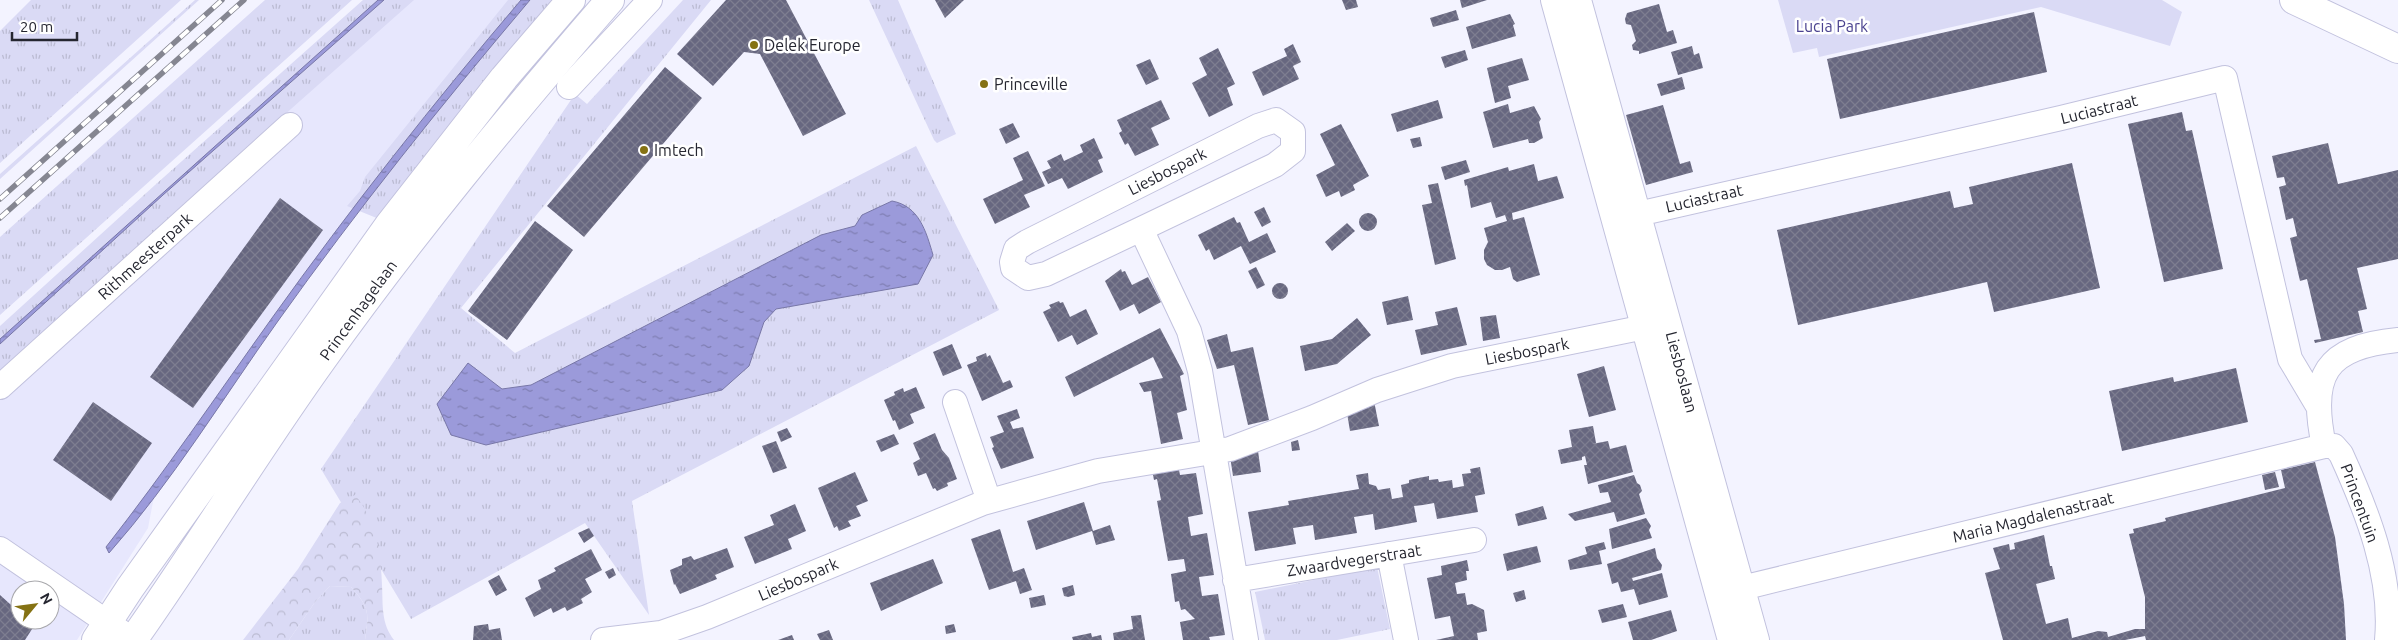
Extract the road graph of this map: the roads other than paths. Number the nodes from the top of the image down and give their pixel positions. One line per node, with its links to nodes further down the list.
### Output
1 (571, 0): 27 (main road, Princenhagelaan)
2 (610, 0): 29 (main road, Princenhagelaan)
3 (650, 0): 8 (street)
4 (1555, 0): 9 (main road, Liesboslaan)
5 (1579, 0): 9 (street, Liesboslaan)
6 (2294, 0): 7 (main road)
7 (2398, 49)
8 (569, 87)
9 (1596, 107): 11 (street, Liesboslaan); 13 (main road, Liesboslaan)
10 (290, 125): 15 (street, Rithmeesterpark)
11 (1638, 214): 17 (street, Luciastraat); 25 (street, Liesboslaan)
12 (1141, 229): 12 (street, Liesbospark); 19 (street)
13 (1646, 327): 19 (street, Liesbospark); 33 (main road, Liesboslaan)
14 (2398, 340): 17 (street)
15 (0, 387)
16 (955, 402): 20 (street)
17 (2318, 406): 18 (street)
18 (2324, 446): 25 (street, Maria Magdalenastraat); 26 (street, Princentuin)
19 (1214, 450): 20 (street, Liesbospark); 24 (street)
20 (989, 501): 28 (street, Liesbospark)
21 (1474, 540): 23 (street, Zwaardvegerstraat)
22 (0, 549): 27 (street)
23 (1389, 554): 24 (street, Zwaardvegerstraat); 32 (street)
24 (1235, 580): 31 (street)
25 (1742, 588): 34 (street, Liesboslaan)
26 (2393, 608): 35 (street, Princentuin)
27 (101, 631): 29 (street)
28 (662, 636): 30 (street, Liesbospark)
29 (133, 640)
30 (603, 640)
31 (1246, 640)
32 (1406, 640)
33 (1732, 640)
34 (1756, 640)
35 (2387, 640)

